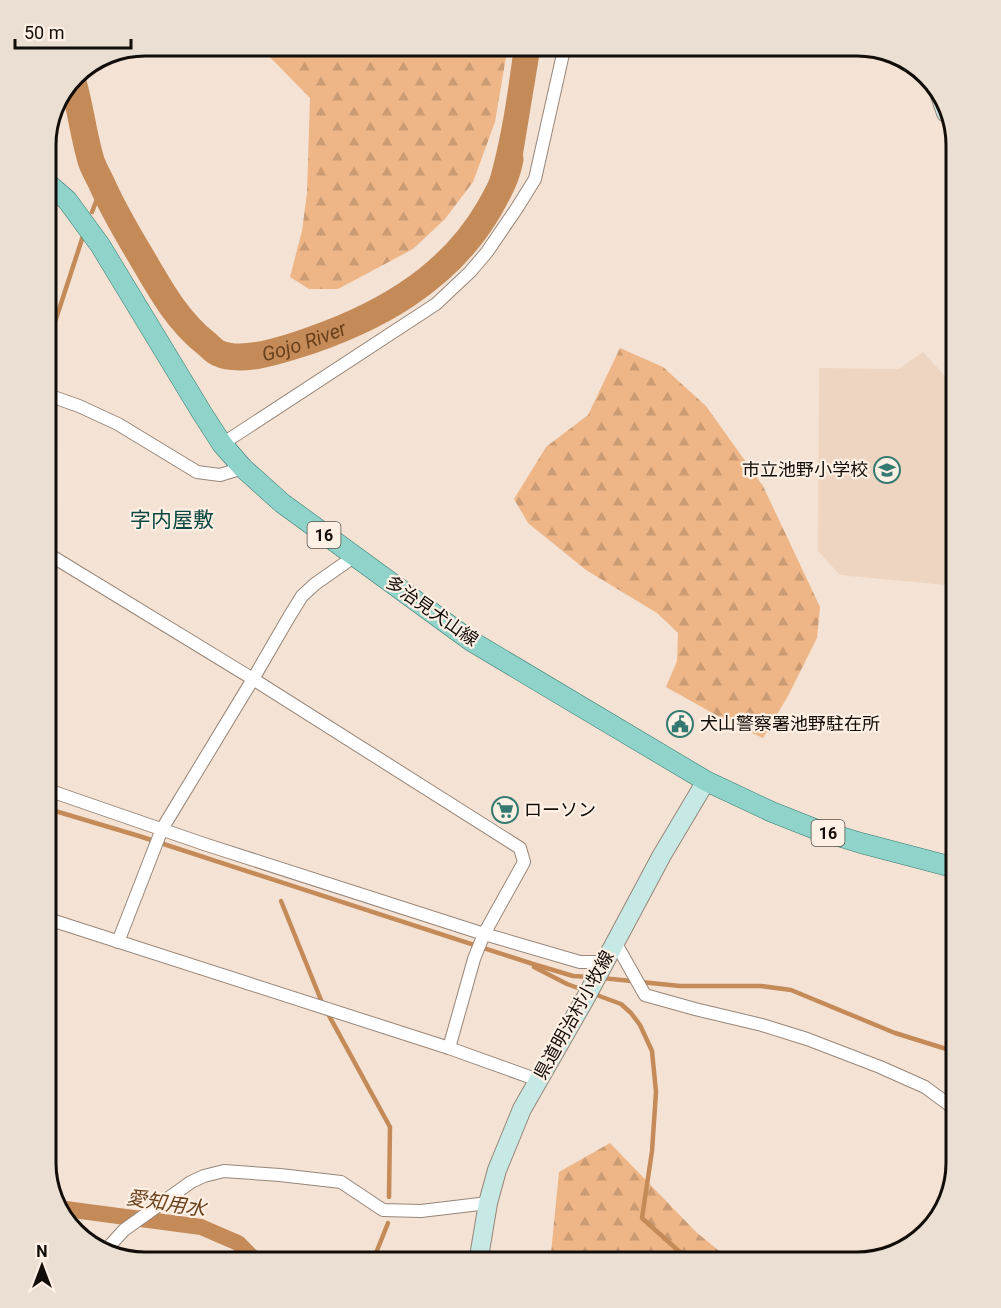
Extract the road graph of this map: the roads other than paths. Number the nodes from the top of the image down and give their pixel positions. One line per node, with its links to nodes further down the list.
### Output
1 (563, 56): 4 (street)
2 (56, 190): 4 (main road, 多治見犬山線 / 16)
3 (56, 398): 5 (street)
4 (222, 444): 5 (main road, 多治見犬山線 / 16)
5 (243, 468): 6 (main road, 多治見犬山線 / 16)
6 (355, 556): 8 (street); 9 (main road, 多治見犬山線 / 16)
7 (56, 559): 8 (street)
8 (253, 679): 11 (street); 14 (street)
9 (706, 782): 12 (main road, 多治見犬山線 / 16); 16 (main road, 県道明治村小牧線)
10 (56, 793): 11 (street)
11 (161, 831): 14 (street); 15 (street)
12 (946, 865)
13 (56, 922): 15 (street)
14 (484, 936): 17 (street); 18 (street)
15 (118, 942): 18 (street)
16 (615, 942): 17 (main road, 県道明治村小牧線); 20 (street)
17 (602, 965): 19 (main road, 県道明治村小牧線)
18 (449, 1048): 19 (street)
19 (538, 1080): 21 (main road, 県道明治村小牧線)
20 (946, 1102)
21 (488, 1203): 22 (street); 23 (main road, 県道明治村小牧線)
22 (110, 1246)
23 (480, 1252)

